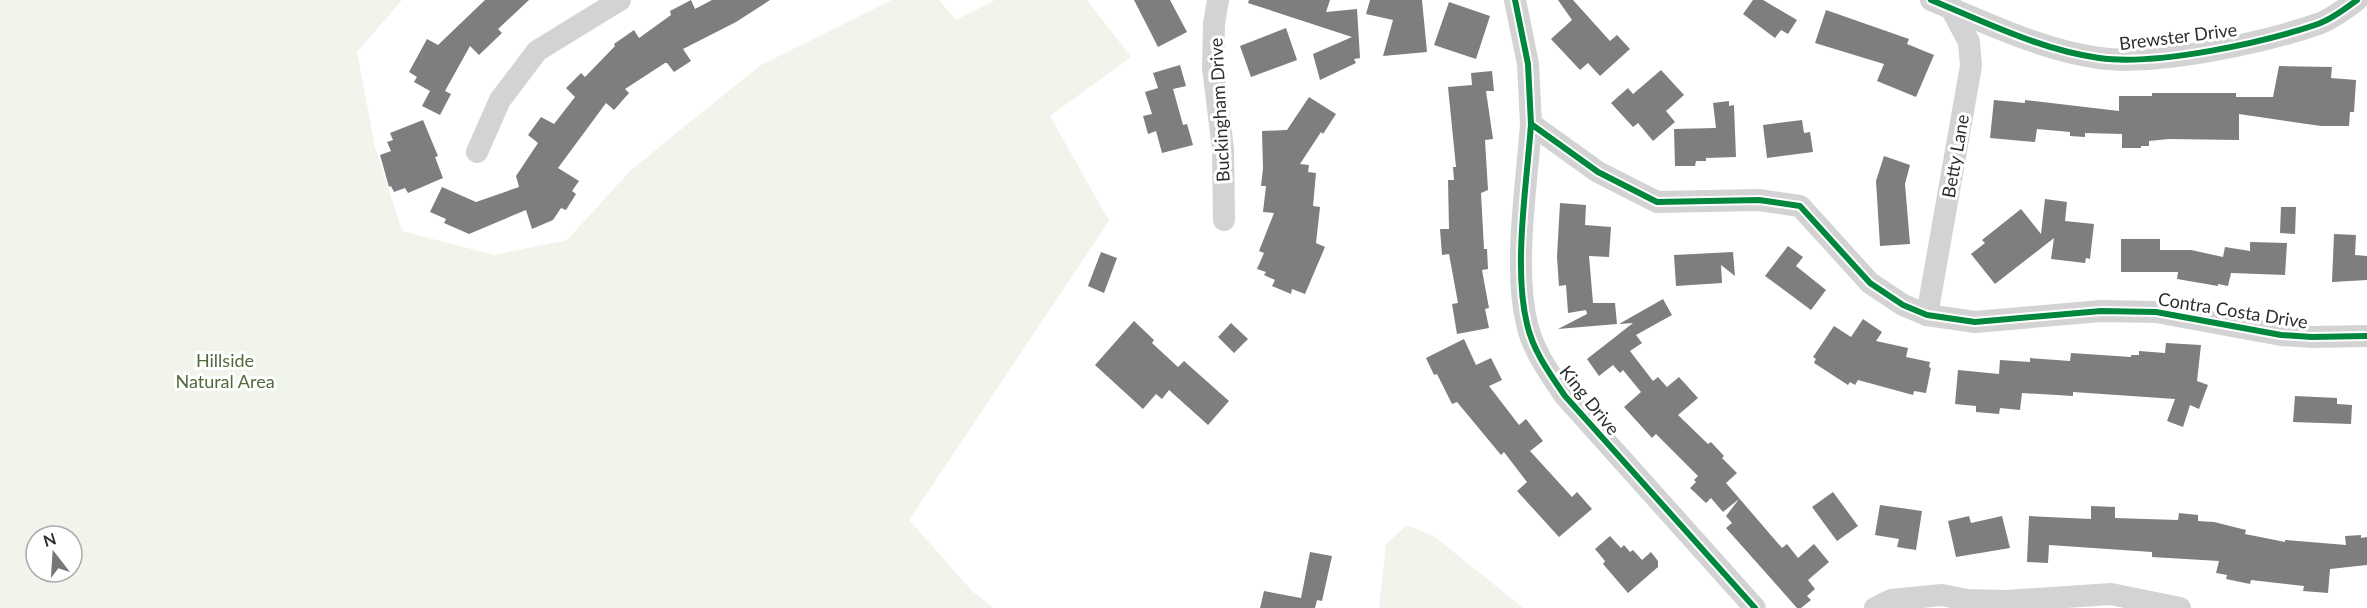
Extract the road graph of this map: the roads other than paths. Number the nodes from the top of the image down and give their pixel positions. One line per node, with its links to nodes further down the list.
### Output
1 (620, 0): 7 (street)
2 (1218, 0): 8 (street, Buckingham Drive)
3 (1515, 0): 6 (street)
4 (2357, 0): 5 (street, Brewster Drive)
5 (1944, 3): 9 (street, Betty Lane)
6 (1531, 124): 9 (street, Contra Costa Drive); 12 (street, King Drive)
7 (477, 152)
8 (1224, 220)
9 (1927, 315): 10 (street, Contra Costa Drive)
10 (2367, 336)
11 (1888, 605): 13 (street)
12 (1755, 608)
13 (2180, 608)

